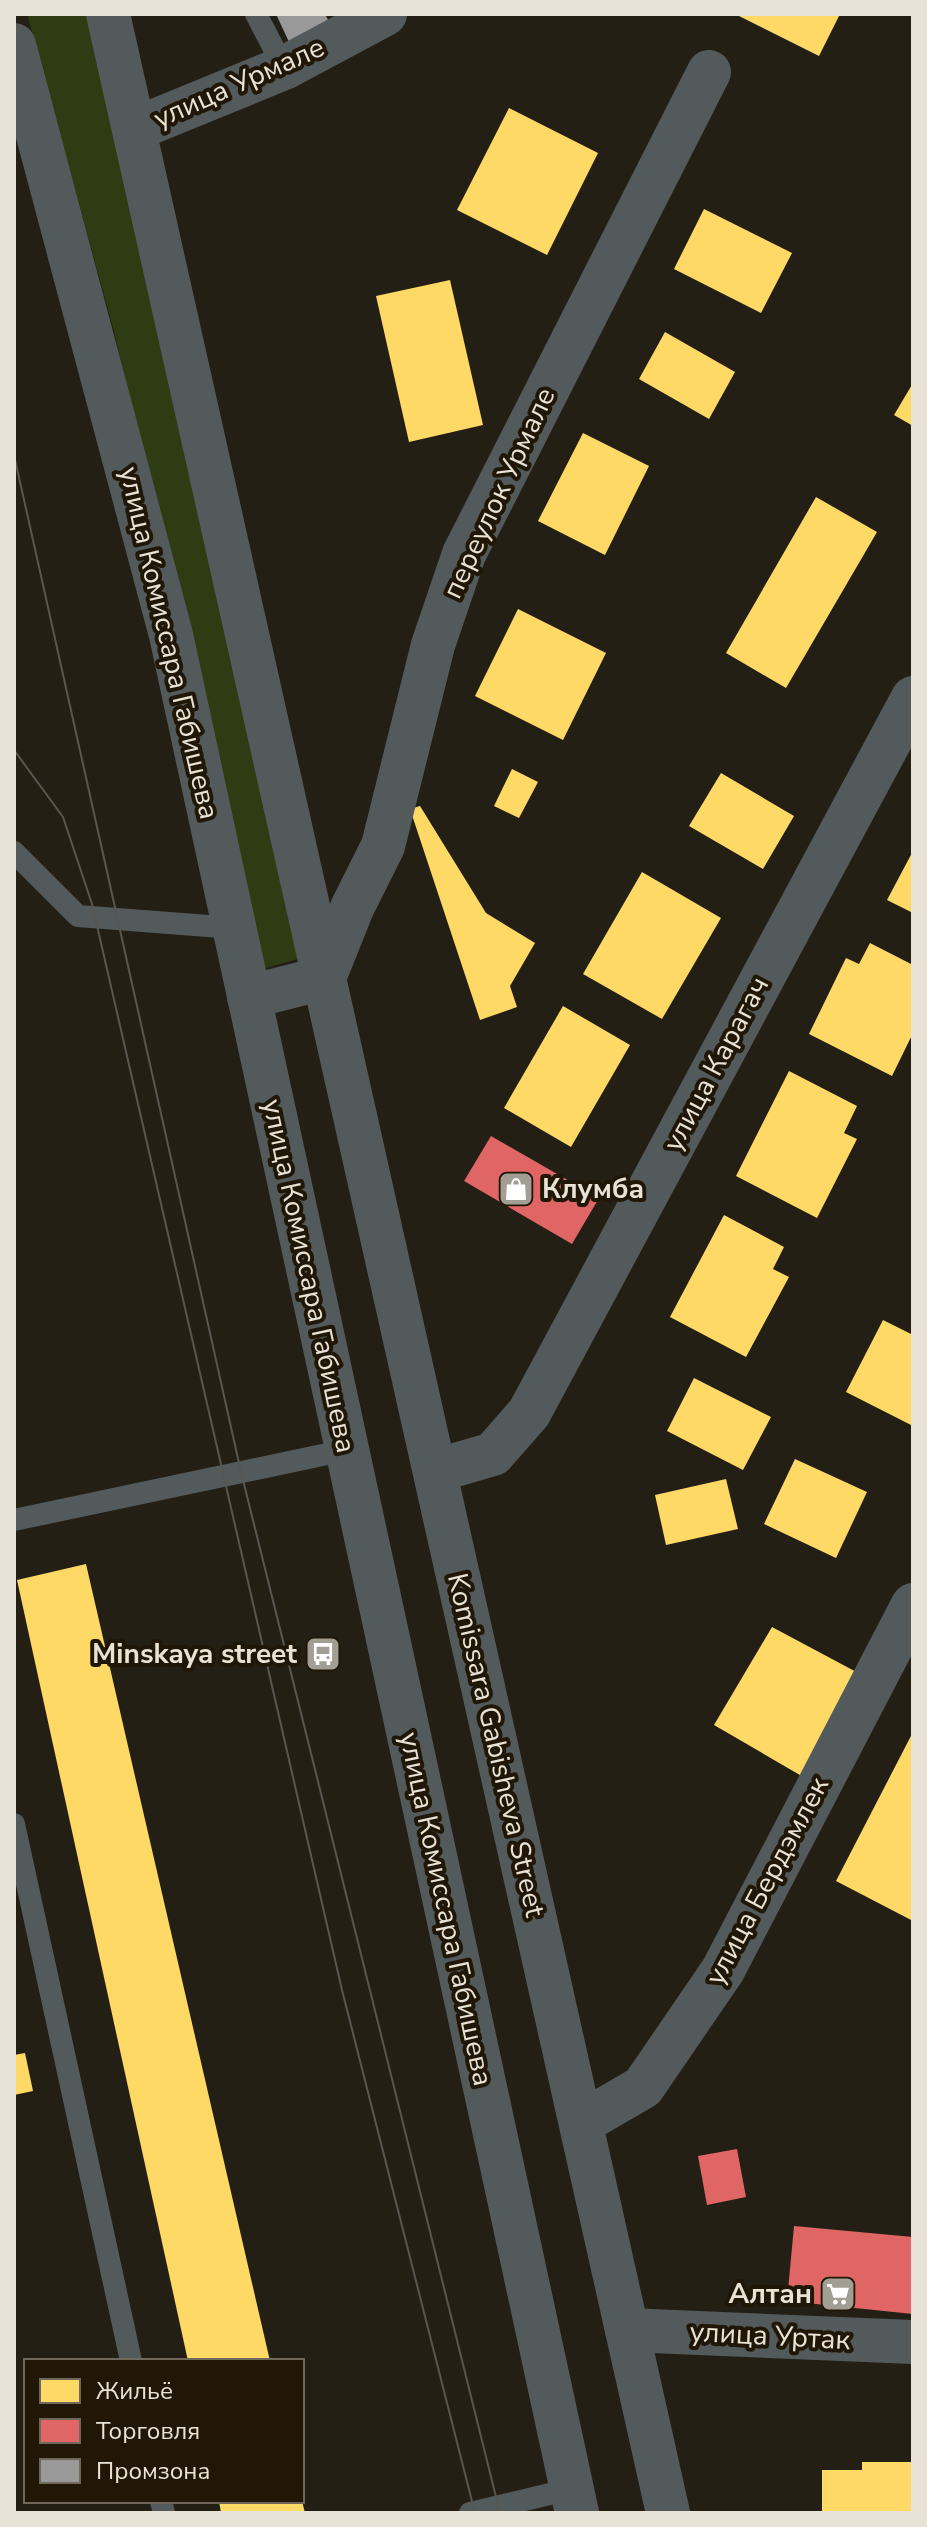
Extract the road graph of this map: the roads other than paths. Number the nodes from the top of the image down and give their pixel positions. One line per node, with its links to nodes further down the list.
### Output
1 (108, 14): 7 (street)
2 (256, 14): 5 (lane)
3 (374, 17): 5 (street, улица Урмале)
4 (14, 45): 10 (street, улица Комиссара Габишева)
5 (284, 68): 7 (street, улица Урмале)
6 (709, 72): 11 (street, переулок Урмале)
7 (135, 129): 11 (street)
8 (913, 698): 14 (street, улица Карагач)
9 (14, 852): 10 (lane)
10 (234, 928): 12 (street, улица Комиссара Габишева)
11 (324, 978): 12 (street); 14 (street, Komissara Gabisheva Street)
12 (249, 997): 13 (street, улица Комиссара Габишева)
13 (346, 1450): 15 (lane); 22 (street, улица Комиссара Габишева)
14 (435, 1471): 18 (street, Komissara Gabisheva Street)
15 (14, 1520)
16 (913, 1605): 18 (street, улица Бердэмлек)
17 (14, 1824): 21 (lane)
18 (581, 2123): 19 (street, Komissara Gabisheva Street)
19 (627, 2330): 20 (street, улица Уртак); 24 (street, Komissara Gabisheva Street)
20 (913, 2342)
21 (131, 2359)
22 (574, 2501): 23 (lane)
23 (470, 2513)
24 (668, 2513)

